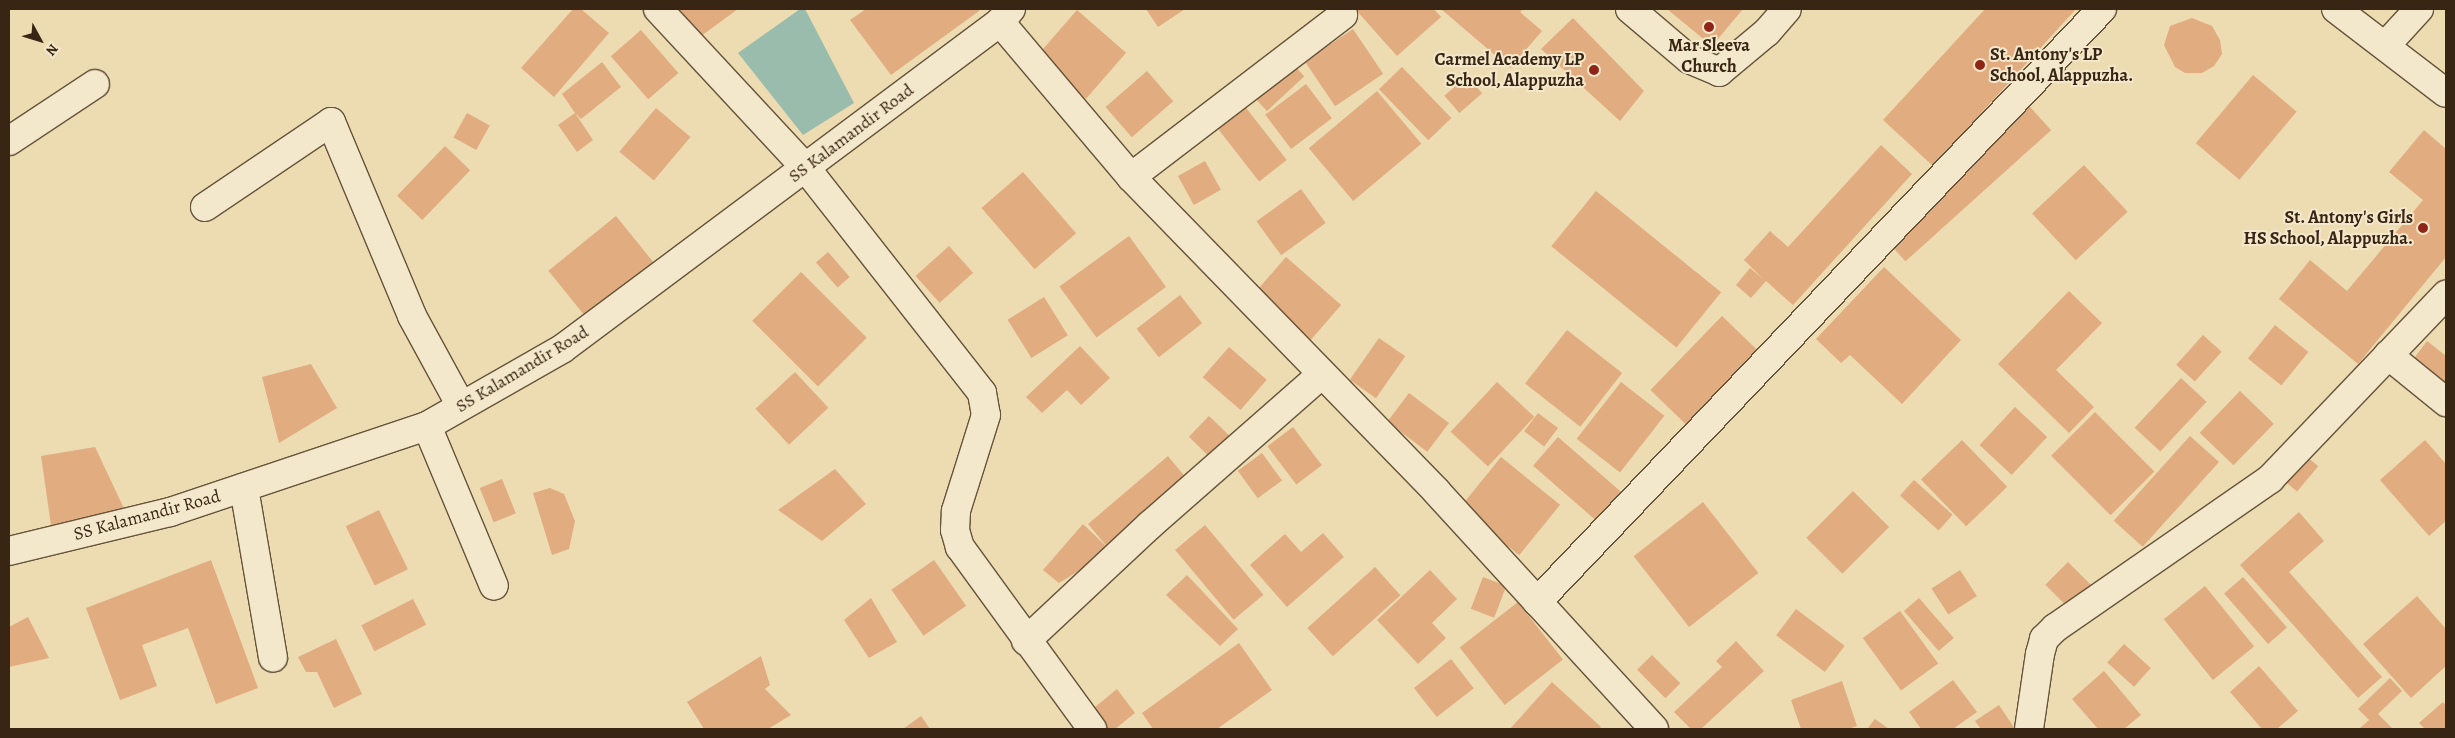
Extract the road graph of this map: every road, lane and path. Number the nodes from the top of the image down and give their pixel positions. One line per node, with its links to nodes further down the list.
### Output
1 (658, 9): 13 (street)
2 (1630, 9): 3 (street)
3 (1787, 9)
4 (2102, 9): 25 (street)
5 (2336, 9): 9 (street)
6 (2419, 9): 9 (street)
7 (1343, 15): 14 (street)
8 (1005, 16): 13 (street, SS Kalamandir Road); 14 (street)
9 (2386, 45): 11 (street)
10 (95, 84): 12 (street)
11 (2446, 93)
12 (9, 141)
13 (805, 167): 20 (street, SS Kalamandir Road); 26 (street)
14 (1131, 178): 18 (street)
15 (205, 207): 20 (street)
16 (2446, 295): 17 (street)
17 (2388, 355): 19 (street); 28 (street)
18 (1322, 375): 25 (street); 26 (street)
19 (2446, 402)
20 (461, 406): 21 (street, SS Kalamandir Road)
21 (427, 426): 22 (street, SS Kalamandir Road); 24 (street)
22 (244, 488): 23 (street, SS Kalamandir Road); 27 (street)
23 (9, 551)
24 (494, 586)
25 (1537, 602): 30 (street)
26 (1026, 641): 29 (street)
27 (273, 658)
28 (2034, 726)
29 (1092, 729)
30 (1654, 729)

